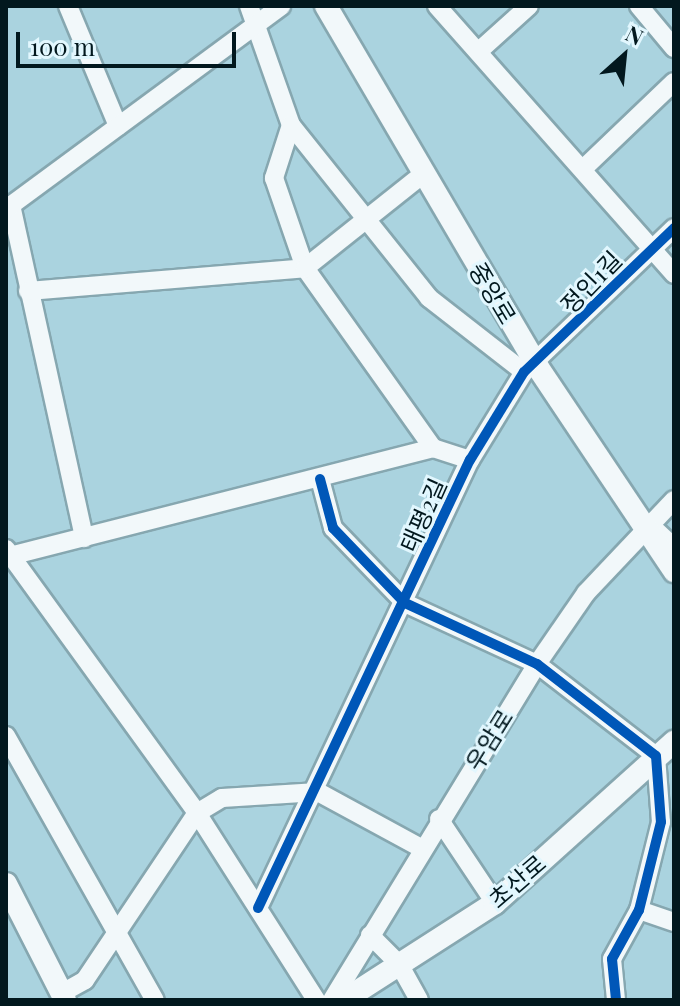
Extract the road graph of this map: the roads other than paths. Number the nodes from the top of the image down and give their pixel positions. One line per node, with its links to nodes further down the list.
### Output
1 (89, 6): 8 (street)
2 (249, 6): 9 (street)
3 (281, 6): 9 (street)
4 (326, 6): 16 (street, 중앙로)
5 (437, 6): 11 (street)
6 (529, 6): 11 (street)
7 (639, 6): 10 (street)
8 (70, 11): 14 (street)
9 (255, 25): 13 (street); 14 (street)
10 (674, 48)
11 (479, 51): 15 (street)
12 (674, 82): 15 (street)
13 (291, 125): 18 (street); 21 (street)
14 (118, 126): 17 (street)
15 (584, 168): 20 (street)
16 (423, 174): 18 (street); 24 (street, 중앙로)
17 (9, 207): 23 (street)
18 (369, 219): 21 (street); 24 (street)
19 (674, 228): 20 (street, 정인1길)
20 (653, 247): 22 (street); 24 (street, 정인1길)
21 (305, 268): 23 (street); 25 (street)
22 (674, 274)
23 (28, 291): 30 (street)
24 (530, 369): 26 (street, 태평2길); 29 (street, 중앙로)
25 (433, 448): 26 (street); 27 (street)
26 (470, 460): 34 (street, 태평2길)
27 (320, 479): 30 (street); 34 (street)
28 (674, 500): 29 (street, 우암로)
29 (647, 523): 31 (street); 33 (street, 중앙로); 35 (street, 우암로)
30 (84, 538): 32 (street)
31 (674, 547)
32 (8, 554): 39 (street)
33 (674, 571)
34 (405, 603): 35 (street); 38 (street, 태평2길)
35 (537, 664): 37 (street); 40 (street, 우암로)
36 (6, 736): 47 (street)
37 (665, 749): 43 (street, 초산로); 45 (street)
38 (318, 792): 39 (street); 41 (street); 44 (street, 태평2길)
39 (197, 813): 44 (street); 47 (street)
40 (439, 819): 41 (street, 우암로); 43 (street)
41 (421, 848): 48 (street, 우암로)
42 (6, 884): 50 (street)
43 (495, 903): 49 (street, 초산로)
44 (258, 908): 52 (street)
45 (639, 910): 46 (street); 56 (street)
46 (674, 922)
47 (115, 926): 50 (street); 51 (street)
48 (370, 935): 49 (street); 53 (street, 우암로)
49 (399, 964): 54 (street, 초산로); 55 (street)
50 (64, 996)
51 (155, 1000)
52 (316, 1000)
53 (332, 1000)
54 (344, 1000)
55 (419, 1000)
56 (616, 1000)

